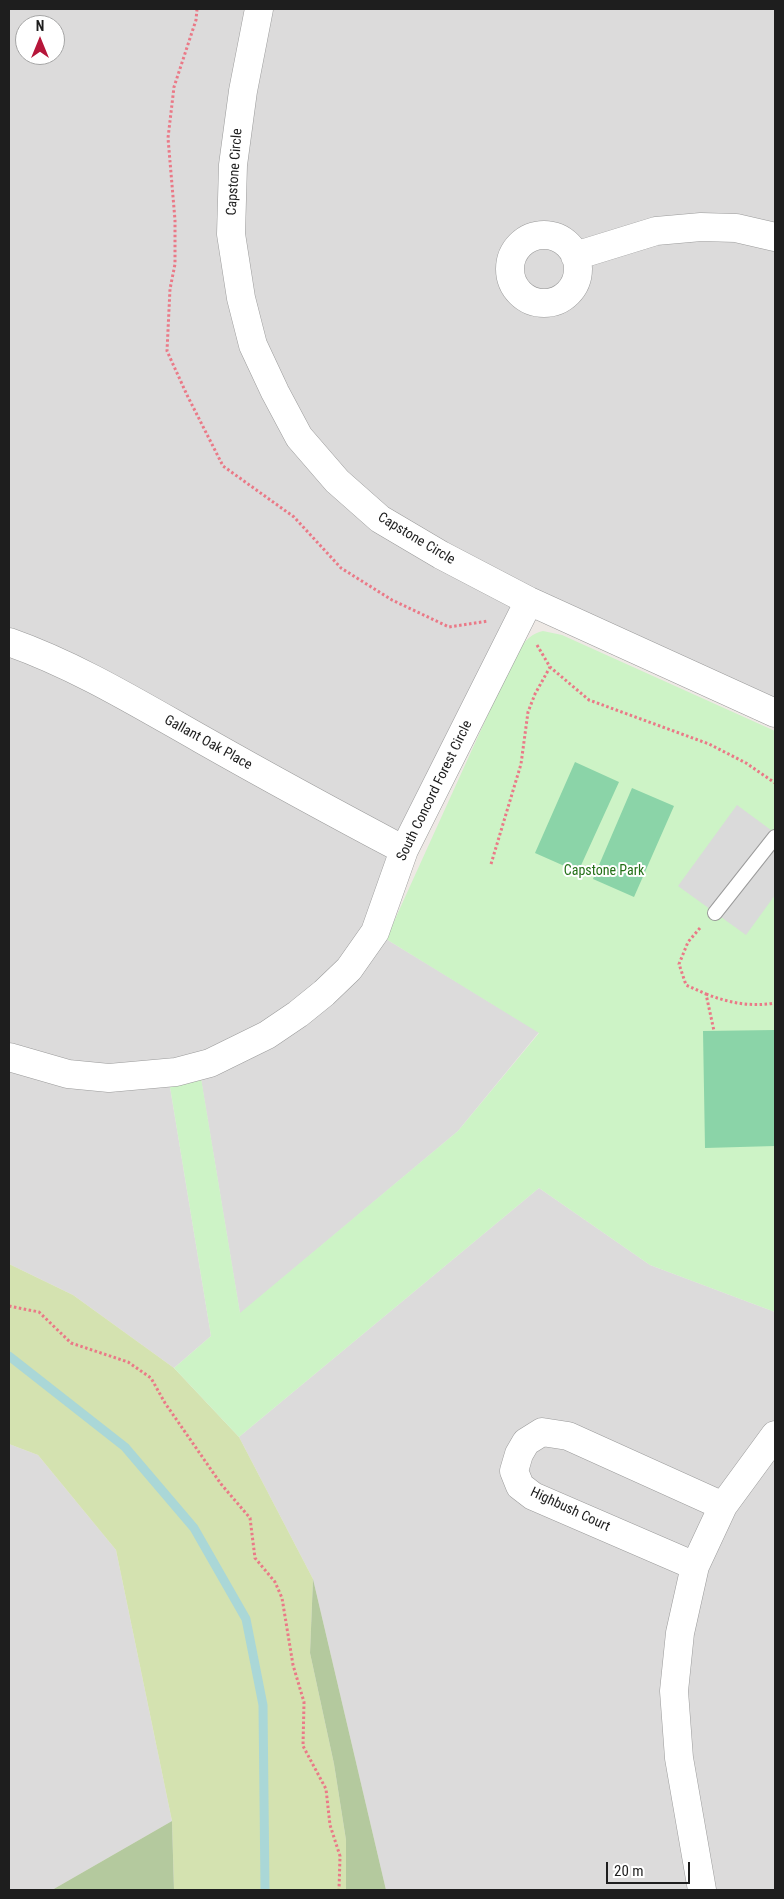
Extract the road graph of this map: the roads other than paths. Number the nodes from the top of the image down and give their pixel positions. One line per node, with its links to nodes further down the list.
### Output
1 (257, 19): 4 (street, Capstone Circle)
2 (775, 237): 3 (street)
3 (575, 256)
4 (529, 601): 6 (street, Capstone Circle); 8 (street, South Concord Forest Circle)
5 (9, 642): 8 (street, Gallant Oak Place)
6 (775, 713)
7 (775, 837): 9 (lane)
8 (404, 850): 10 (street, South Concord Forest Circle)
9 (715, 913)
10 (9, 1057)
11 (775, 1435): 12 (street)
12 (723, 1506): 13 (street); 13 (street, Highbush Court)
13 (695, 1566): 14 (street)
14 (702, 1890)

